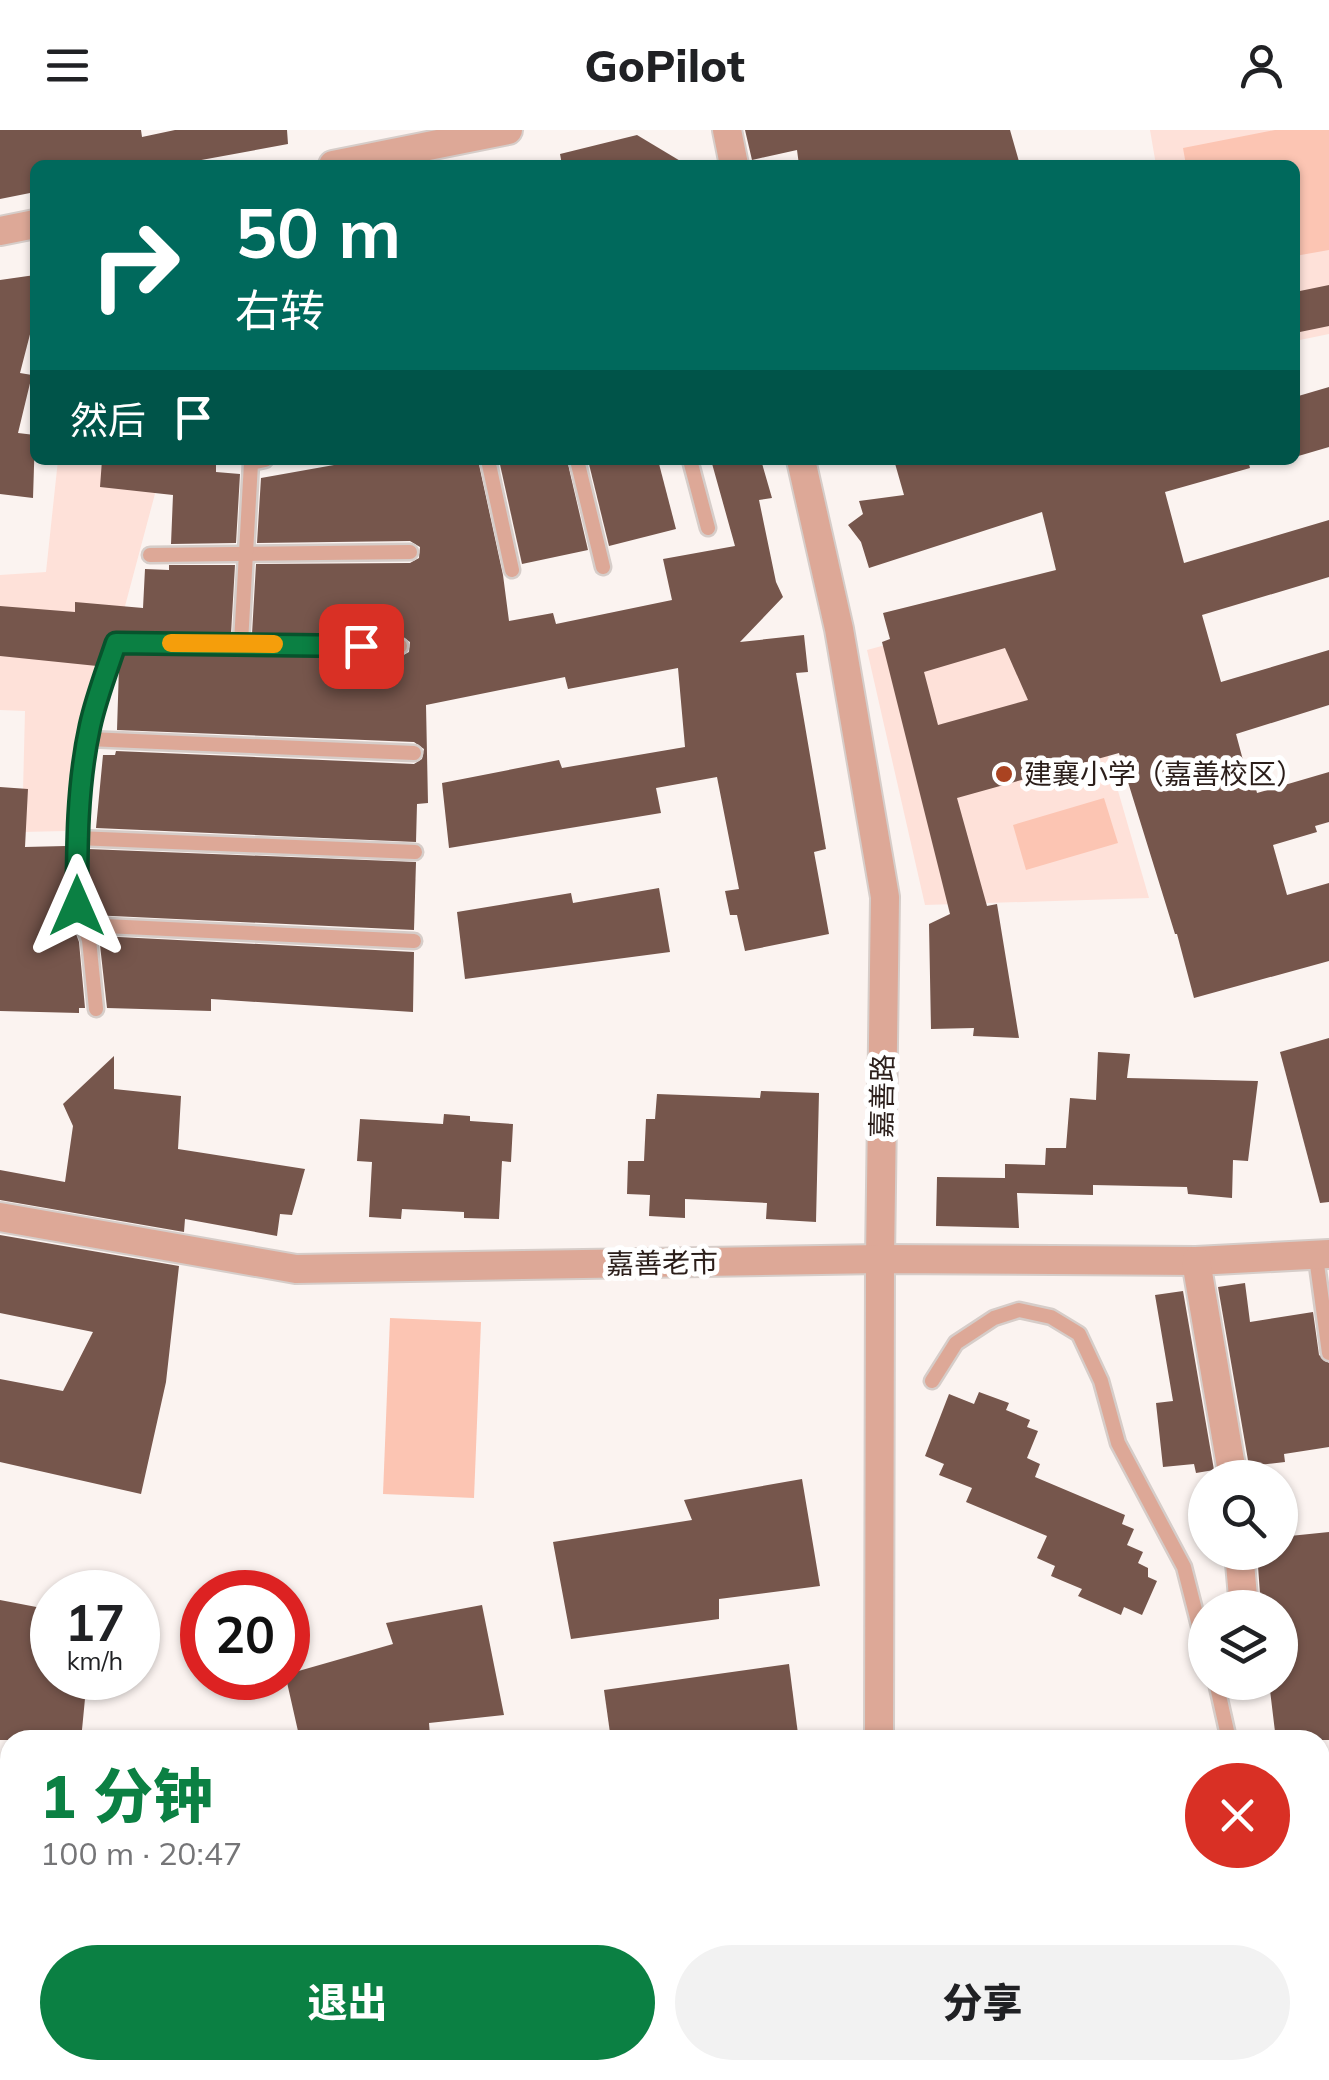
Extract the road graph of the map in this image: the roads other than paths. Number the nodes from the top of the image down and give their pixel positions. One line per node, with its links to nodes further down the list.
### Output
1 (508, 130): 3 (street)
2 (727, 130): 5 (street)
3 (423, 156): 4 (street)
4 (383, 160)
5 (733, 160)
6 (30, 225): 7 (street)
7 (0, 231)
8 (251, 465): 16 (lane)
9 (489, 465): 18 (lane)
10 (578, 465): 17 (lane)
11 (691, 465): 13 (lane)
12 (802, 465): 30 (street, 嘉善路)
13 (708, 528)
14 (410, 552): 16 (lane)
15 (150, 555): 16 (lane)
16 (246, 556): 19 (lane)
17 (603, 567)
18 (512, 570)
19 (241, 643): 20 (lane); 21 (lane)
20 (400, 646)
21 (88, 738): 22 (lane); 23 (lane)
22 (414, 753)
23 (77, 838): 24 (lane); 25 (lane)
24 (416, 852)
25 (84, 926): 26 (lane); 27 (lane)
26 (414, 940)
27 (96, 1010)
28 (0, 1217): 30 (street, 嘉善老市)
29 (1323, 1256): 31 (street, 嘉善老市); 32 (lane)
30 (880, 1259): 31 (street, 嘉善老市); 37 (street, 嘉善路)
31 (1196, 1261): 34 (street)
32 (1329, 1354)
33 (932, 1381): 35 (lane)
34 (1230, 1460)
35 (1190, 1590)
36 (1220, 1700): 38 (lane)
37 (880, 1730)
38 (1227, 1730)

